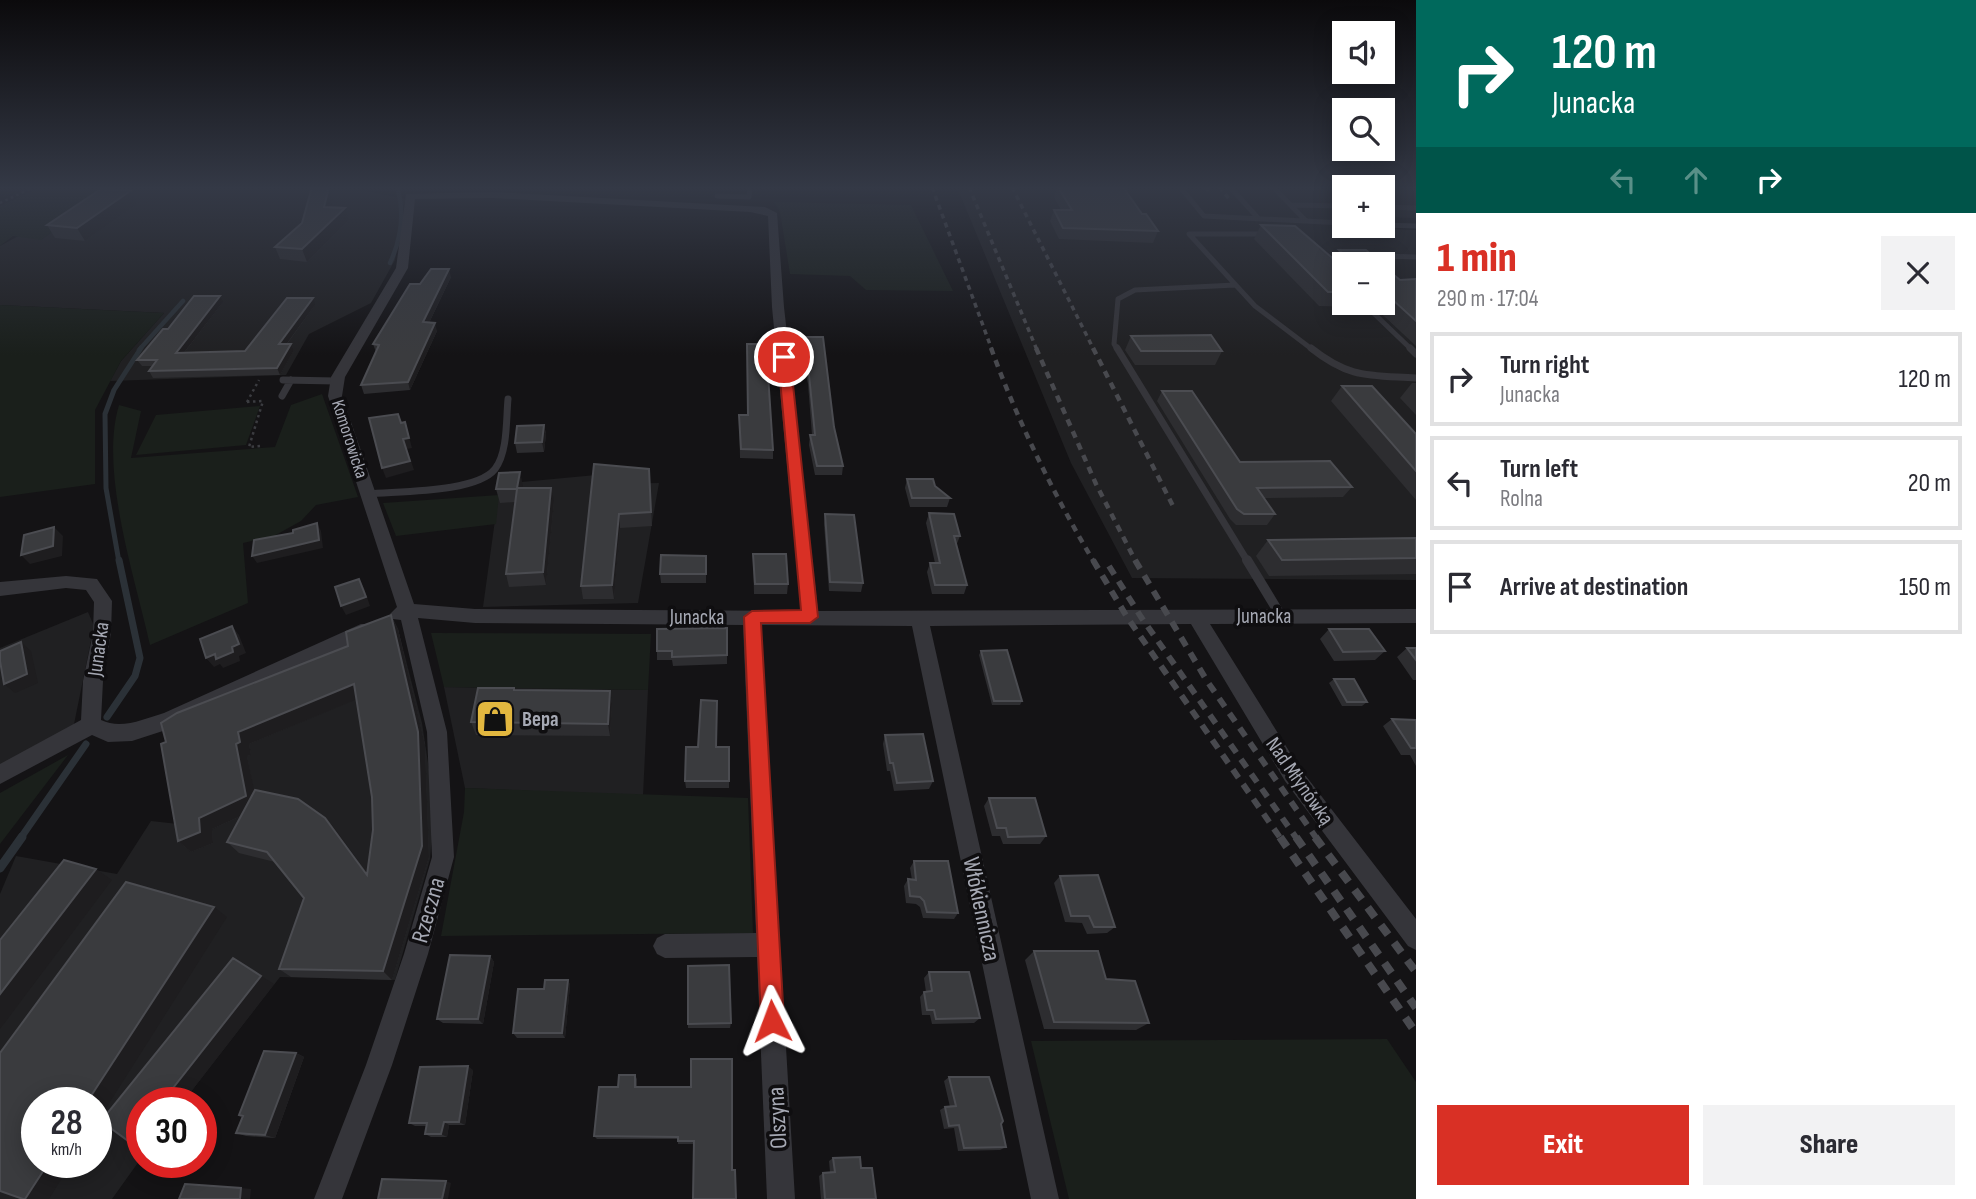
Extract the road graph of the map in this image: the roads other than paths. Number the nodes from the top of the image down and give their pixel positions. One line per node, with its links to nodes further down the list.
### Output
1 (405, 243): 10 (street, Komorowicka)
2 (774, 243): 19 (street, Komorowicka)
3 (1197, 243): 6 (lane)
4 (1395, 256): 5 (lane)
5 (1416, 257)
6 (1235, 285): 9 (lane); 17 (lane)
7 (1375, 315): 8 (lane)
8 (1416, 354)
9 (1416, 378)
10 (336, 381): 11 (lane); 13 (street, Komorowicka)
11 (282, 396)
12 (508, 399): 13 (lane)
13 (368, 494): 15 (street, Komorowicka)
14 (0, 589): 22 (street, Junacka)
15 (407, 610): 18 (street, Junacka); 22 (street, Junacka); 27 (street, Rzeczna)
16 (1195, 616): 17 (street, Junacka); 21 (street, Junacka); 24 (street, Nad Młynówką)
17 (1280, 616): 20 (street, Junacka)
18 (752, 617): 19 (street, Junacka); 25 (street, Olszyna)
19 (810, 617): 21 (street, Junacka)
20 (1416, 617)
21 (920, 619): 29 (street, Włókiennicza)
22 (91, 725): 23 (street)
23 (0, 775)
24 (1416, 938)
25 (769, 944): 26 (street); 28 (street, Olszyna)
26 (665, 946)
27 (328, 1199)
28 (781, 1199)
29 (1045, 1199)

